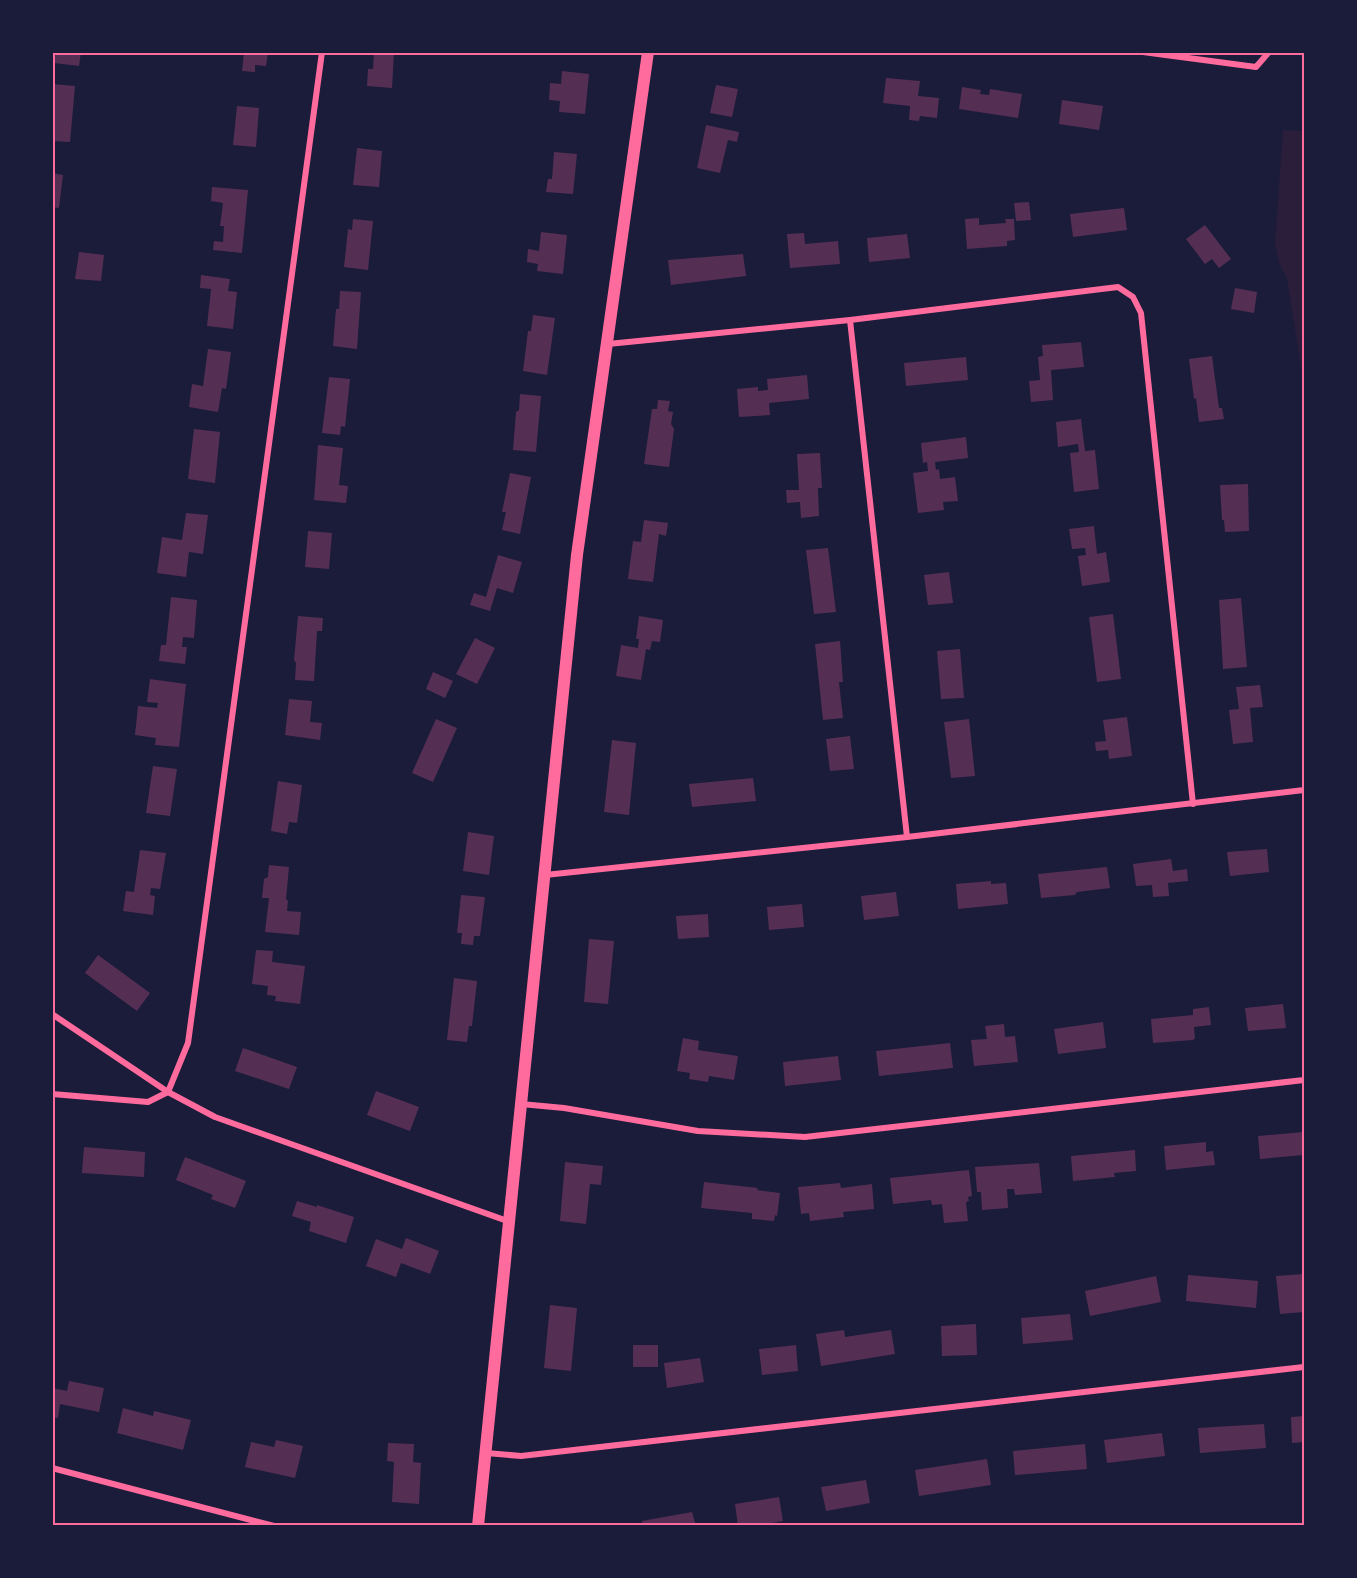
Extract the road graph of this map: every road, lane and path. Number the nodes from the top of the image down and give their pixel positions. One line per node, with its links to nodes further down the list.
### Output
1 (322, 52): 13 (street)
2 (648, 52): 6 (main road)
3 (1143, 52): 4 (street)
4 (1269, 52)
5 (850, 320): 6 (street); 8 (street); 9 (street)
6 (608, 344): 10 (main road)
7 (1305, 790): 8 (street)
8 (1192, 804): 9 (street)
9 (907, 837): 10 (street)
10 (544, 875): 15 (main road)
11 (52, 1014): 13 (street)
12 (1305, 1080): 15 (street)
13 (168, 1092): 14 (street); 16 (street)
14 (52, 1094)
15 (521, 1104): 16 (main road)
16 (510, 1223): 18 (main road)
17 (1305, 1367): 18 (street)
18 (486, 1453): 21 (main road)
19 (52, 1468): 20 (street)
20 (274, 1526)
21 (478, 1526)

